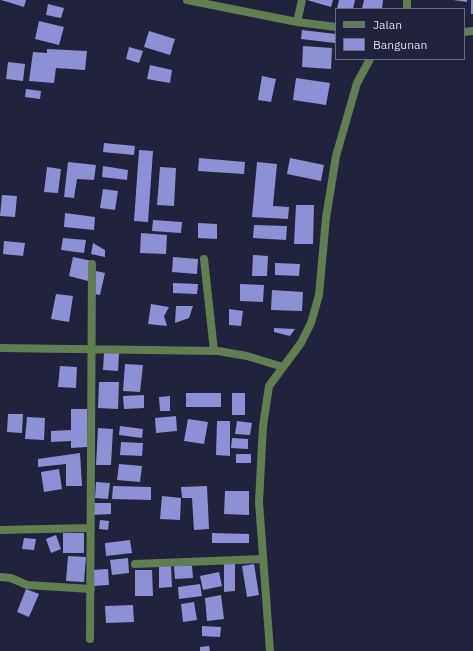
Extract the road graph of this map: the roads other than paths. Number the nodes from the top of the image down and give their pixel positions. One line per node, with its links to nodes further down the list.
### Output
1 (187, 0): 3 (street)
2 (302, 0): 3 (street)
3 (297, 22): 4 (street)
4 (335, 27)
5 (369, 60): 11 (street)
6 (204, 259): 10 (street)
7 (92, 264): 9 (street)
8 (0, 348): 9 (street)
9 (92, 349): 10 (street); 12 (street)
10 (214, 351): 11 (street)
11 (283, 367): 14 (street)
12 (91, 528): 13 (street); 17 (street)
13 (0, 530)
14 (263, 559): 15 (street); 19 (street)
15 (135, 564)
16 (0, 577): 17 (street)
17 (91, 589): 18 (street)
18 (90, 639)
19 (270, 651)

